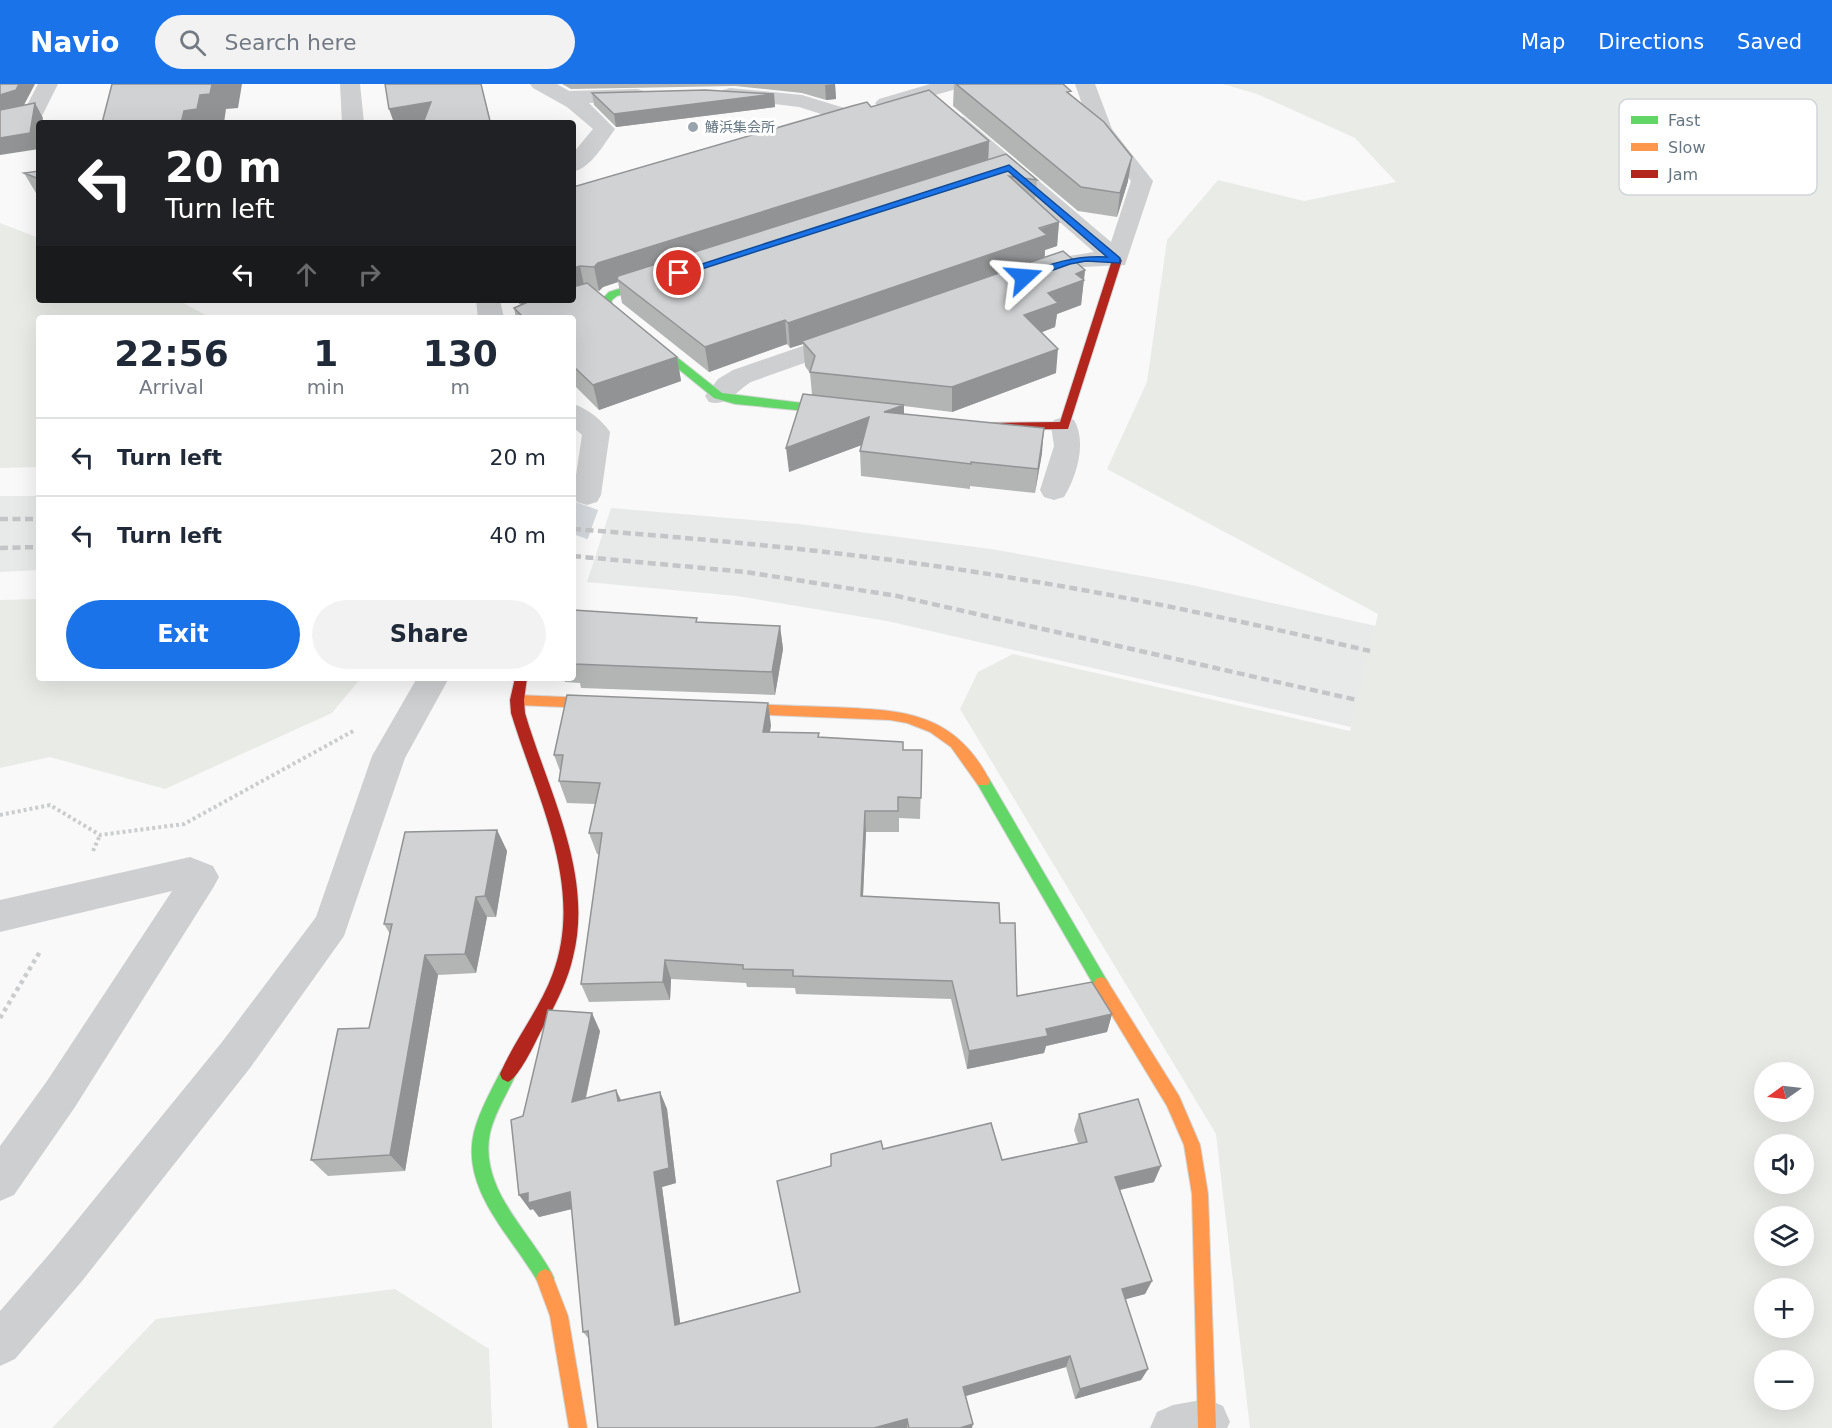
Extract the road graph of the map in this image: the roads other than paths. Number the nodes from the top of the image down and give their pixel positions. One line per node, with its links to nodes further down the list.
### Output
1 (48, 84): 11 (street)
2 (350, 84): 12 (street)
3 (540, 84): 9 (street)
4 (953, 84): 6 (street)
5 (1085, 84): 15 (street)
6 (916, 88): 10 (street); 15 (street)
7 (660, 94): 9 (street)
8 (713, 94): 10 (street)
9 (567, 97): 14 (street)
10 (843, 115): 13 (street)
11 (0, 119)
12 (352, 120)
13 (810, 125)
14 (576, 162)
15 (1117, 261): 17 (street); 23 (street)
16 (681, 272): 19 (street)
17 (1011, 281)
18 (866, 332): 19 (street)
19 (718, 396): 20 (street)
20 (854, 413)
21 (576, 415): 25 (street)
22 (973, 425): 23 (street)
23 (1064, 426): 24 (street)
24 (1054, 490)
25 (587, 495)
26 (432, 681): 33 (street)
27 (520, 681): 28 (street)
28 (517, 700): 29 (street); 35 (street)
29 (622, 704)
30 (704, 707): 34 (street)
31 (0, 916): 32 (street)
32 (0, 1181)
33 (0, 1344)
34 (1195, 1426)
35 (578, 1428)

